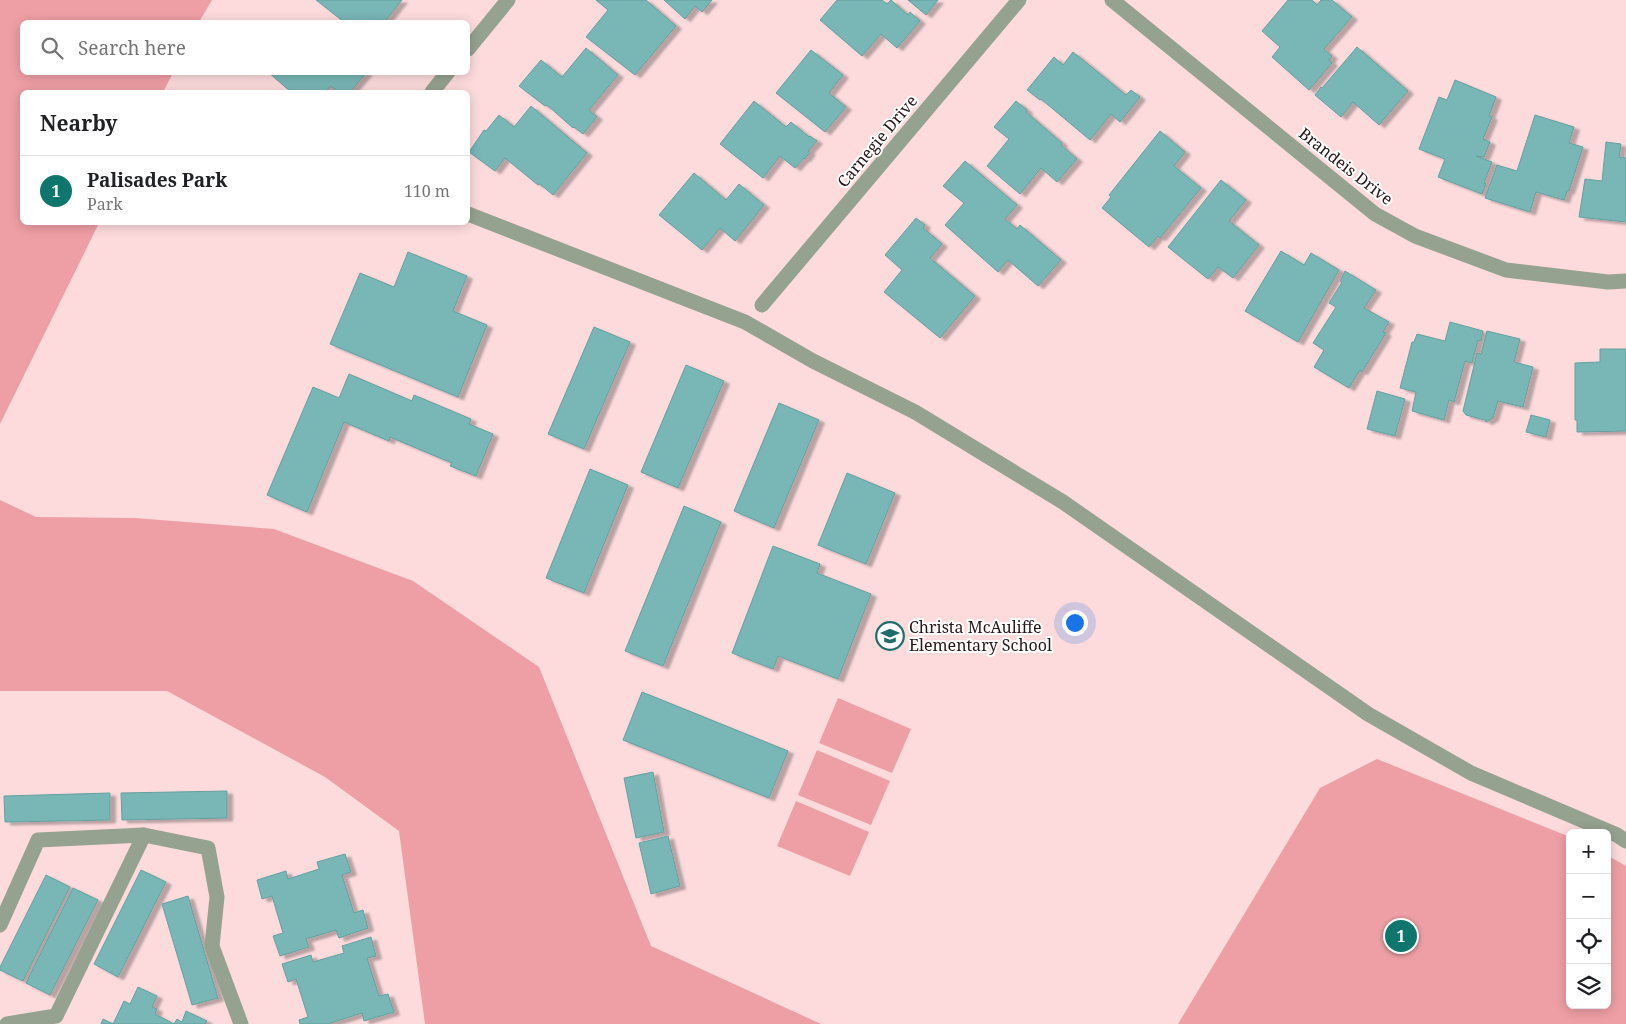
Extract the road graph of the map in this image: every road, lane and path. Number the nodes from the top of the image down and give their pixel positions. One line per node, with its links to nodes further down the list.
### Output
1 (508, 0): 4 (street)
2 (1018, 0): 9 (street, Carnegie Drive)
3 (1112, 0): 8 (street, Brandeis Drive)
4 (470, 47)
5 (446, 75): 6 (street)
6 (434, 90)
7 (470, 215): 11 (street)
8 (1626, 281)
9 (762, 305)
10 (144, 835): 12 (street); 13 (street); 14 (street)
11 (1626, 841)
12 (0, 925)
13 (7, 1024)
14 (241, 1024)

